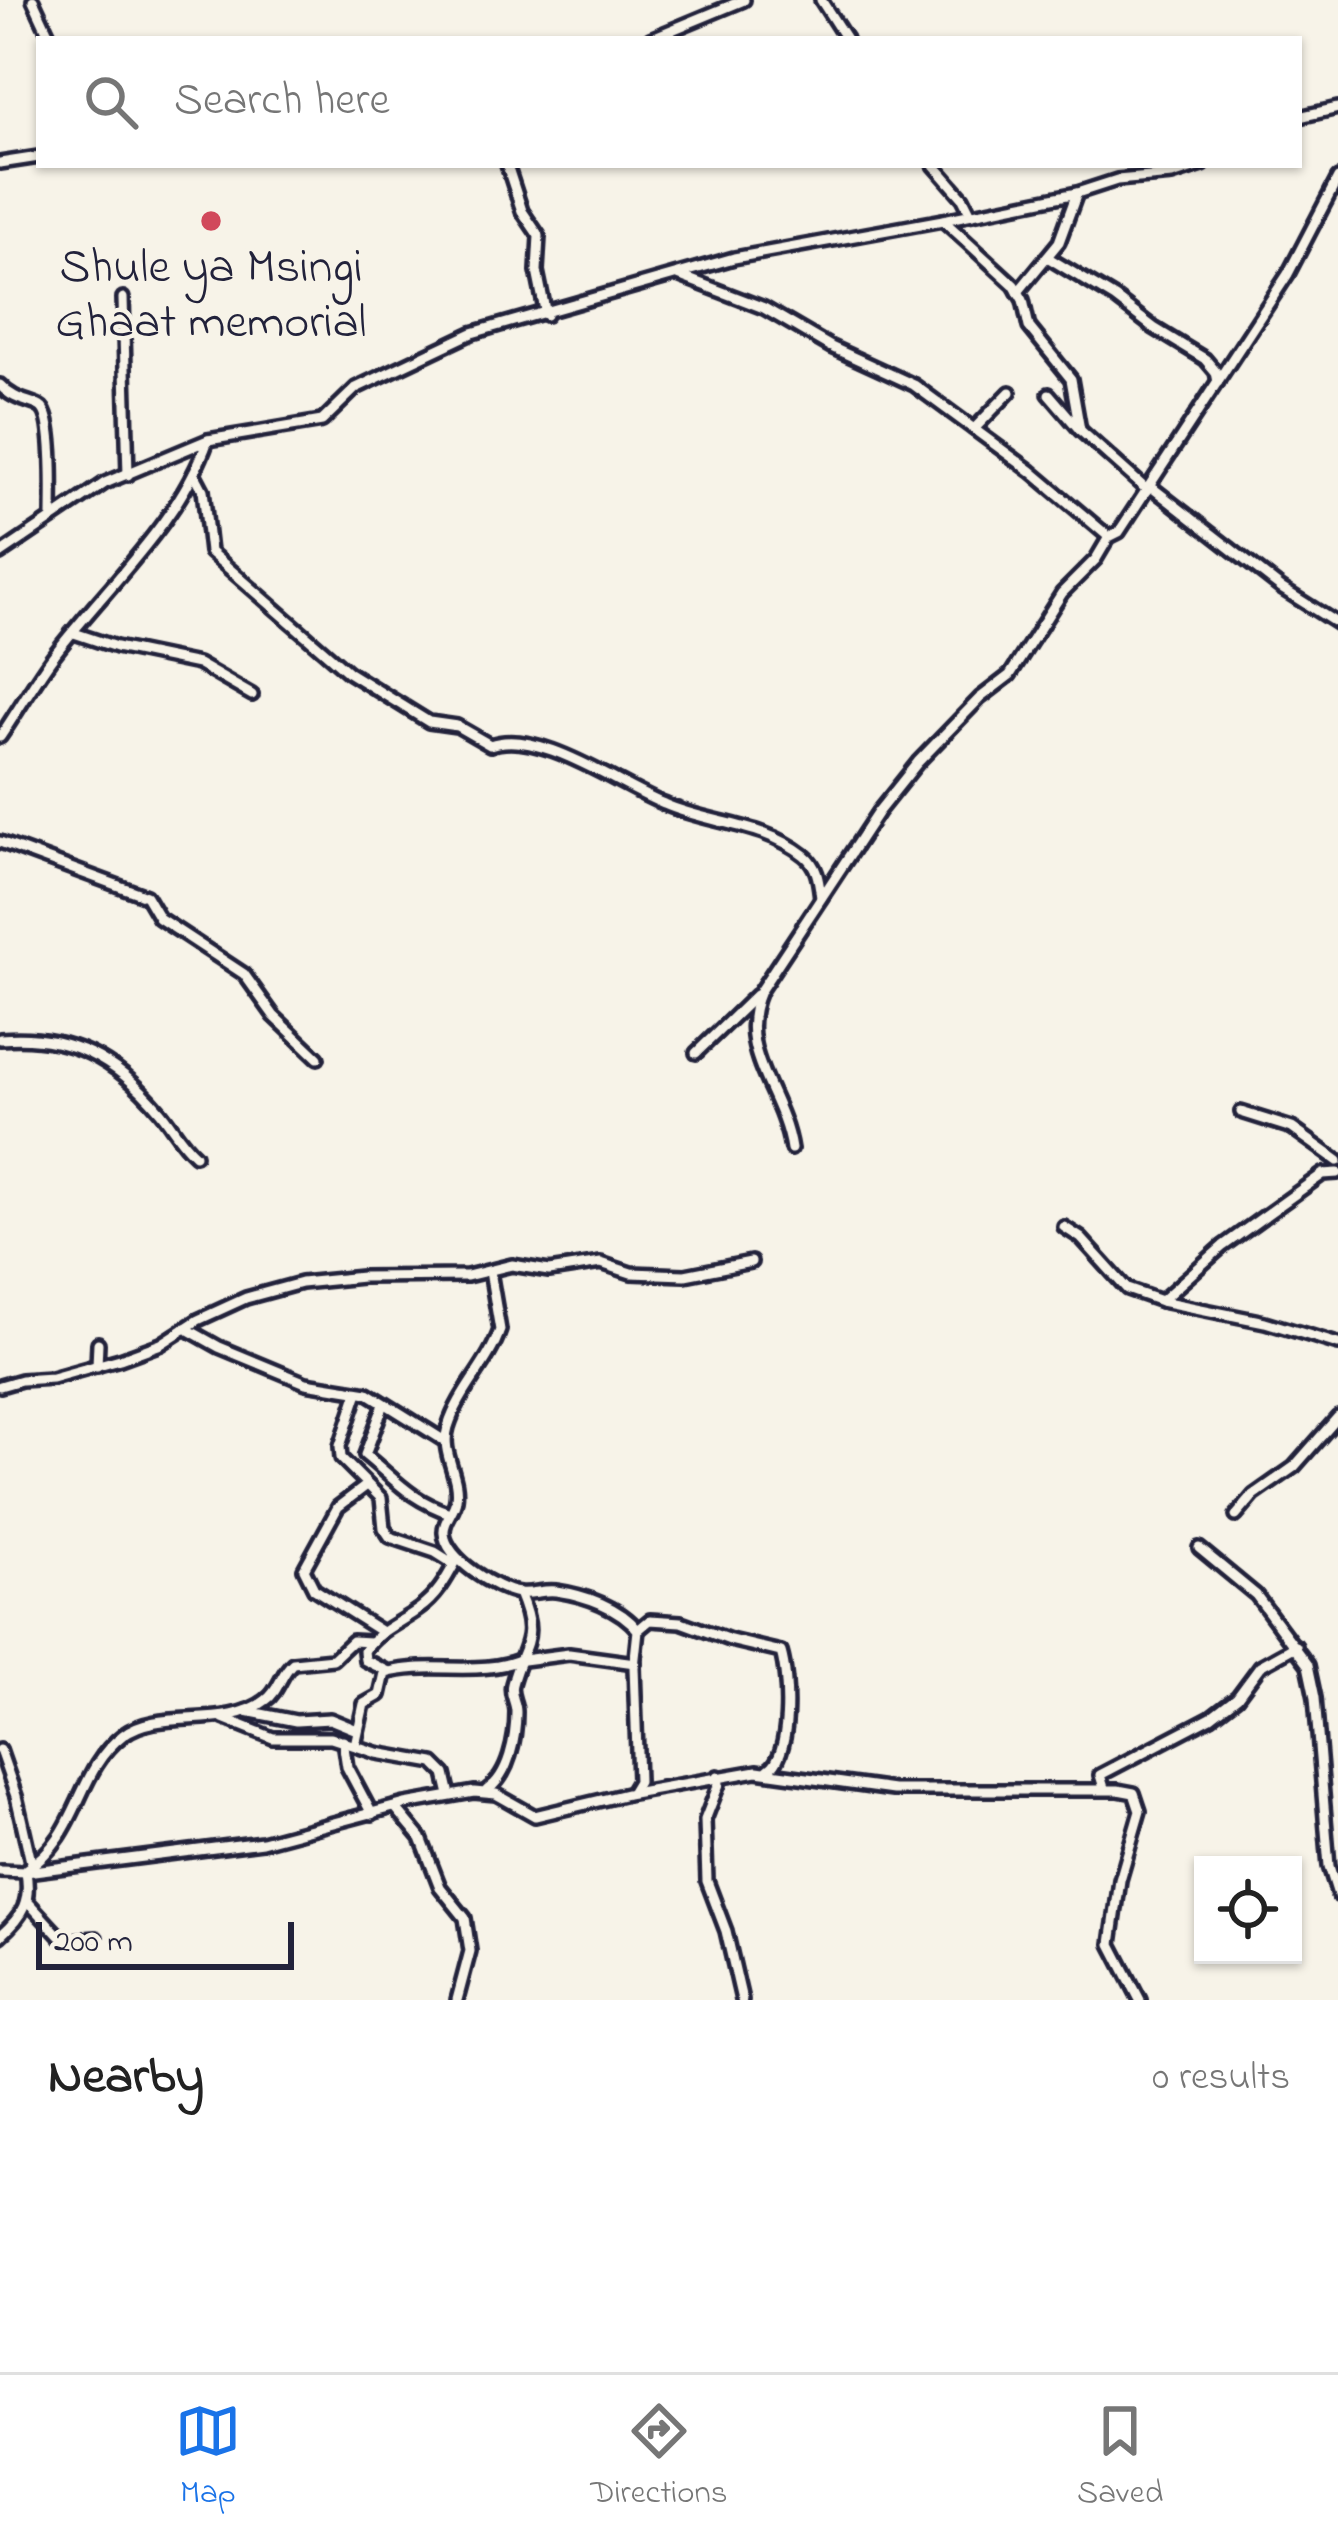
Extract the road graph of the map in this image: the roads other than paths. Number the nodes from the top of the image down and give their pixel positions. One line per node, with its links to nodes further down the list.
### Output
1 (33, 0): 4 (street)
2 (744, 0): 5 (street)
3 (821, 0): 6 (street)
4 (51, 36)
5 (657, 36)
6 (844, 36)
7 (1338, 108): 8 (street)
8 (1302, 116)
9 (36, 157): 10 (street)
10 (0, 163)
11 (508, 168): 22 (street)
12 (937, 168): 16 (street)
13 (1193, 168): 15 (street)
14 (1338, 178): 23 (street)
15 (1077, 193): 16 (street); 18 (street)
16 (970, 214): 17 (street)
17 (943, 220): 19 (street); 20 (street)
18 (1047, 257): 20 (street); 23 (street)
19 (678, 275): 22 (street); 27 (street)
20 (1018, 292): 28 (street)
21 (122, 298): 31 (street)
22 (546, 314): 29 (street)
23 (1218, 382): 32 (street)
24 (0, 385): 33 (street)
25 (1010, 392): 27 (street)
26 (1049, 394): 28 (street)
27 (974, 429): 34 (street)
28 (1080, 430): 32 (street)
29 (208, 440): 30 (street); 31 (street)
30 (194, 473): 37 (street); 41 (street)
31 (128, 475): 33 (street)
32 (1148, 488): 34 (street); 36 (street)
33 (52, 517): 35 (street)
34 (1109, 537): 41 (street)
35 (0, 554)
36 (1338, 624)
37 (74, 633): 38 (street); 39 (street)
38 (253, 695)
39 (0, 737)
40 (0, 842): 45 (street)
41 (821, 898): 42 (street)
42 (760, 991): 44 (street); 47 (street)
43 (0, 1039): 48 (street)
44 (696, 1053)
45 (318, 1058)
46 (1241, 1112): 49 (street)
47 (791, 1149)
48 (195, 1155)
49 (1338, 1161)
50 (1338, 1173): 54 (street)
51 (1064, 1227): 54 (street)
52 (751, 1262): 53 (street)
53 (490, 1271): 55 (street); 63 (street)
54 (1161, 1300): 57 (street)
55 (185, 1328): 58 (street); 60 (street)
56 (98, 1343): 58 (street)
57 (1338, 1344)
58 (97, 1366): 59 (street)
59 (0, 1383)
60 (358, 1392): 61 (street); 64 (street)
61 (384, 1404): 63 (street); 65 (street)
62 (1338, 1417): 66 (street)
63 (445, 1441): 65 (street)
64 (367, 1485): 68 (street); 71 (street)
65 (449, 1513): 68 (street)
66 (1236, 1516)
67 (1199, 1548): 73 (street)
68 (456, 1561): 69 (street); 71 (street)
69 (519, 1593): 70 (street); 74 (street)
70 (638, 1630): 75 (street); 82 (street)
71 (382, 1632): 72 (street)
72 (370, 1642): 76 (street); 77 (street)
73 (1297, 1646): 84 (street); 92 (street)
74 (524, 1659): 75 (street); 76 (street); 85 (street)
75 (635, 1663): 86 (street)
76 (389, 1672): 79 (street)
77 (241, 1710): 78 (street); 79 (street)
78 (218, 1716): 80 (street); 90 (street)
79 (357, 1730): 80 (street)
80 (349, 1743): 87 (street); 89 (street)
81 (0, 1750): 90 (street)
82 (765, 1771): 83 (street); 84 (street)
83 (718, 1776): 86 (street); 97 (street)
84 (1104, 1788): 98 (street)
85 (482, 1792): 86 (street); 87 (street)
86 (627, 1794)
87 (450, 1795): 88 (street)
88 (396, 1808): 89 (street); 96 (street)
89 (372, 1814): 90 (street)
90 (26, 1870): 91 (street); 93 (street)
91 (0, 1871)
92 (1338, 1895)
93 (28, 1902): 94 (street); 95 (street)
94 (0, 1936)
95 (96, 1938)
96 (457, 2000)
97 (742, 2000)
98 (1140, 2000)

